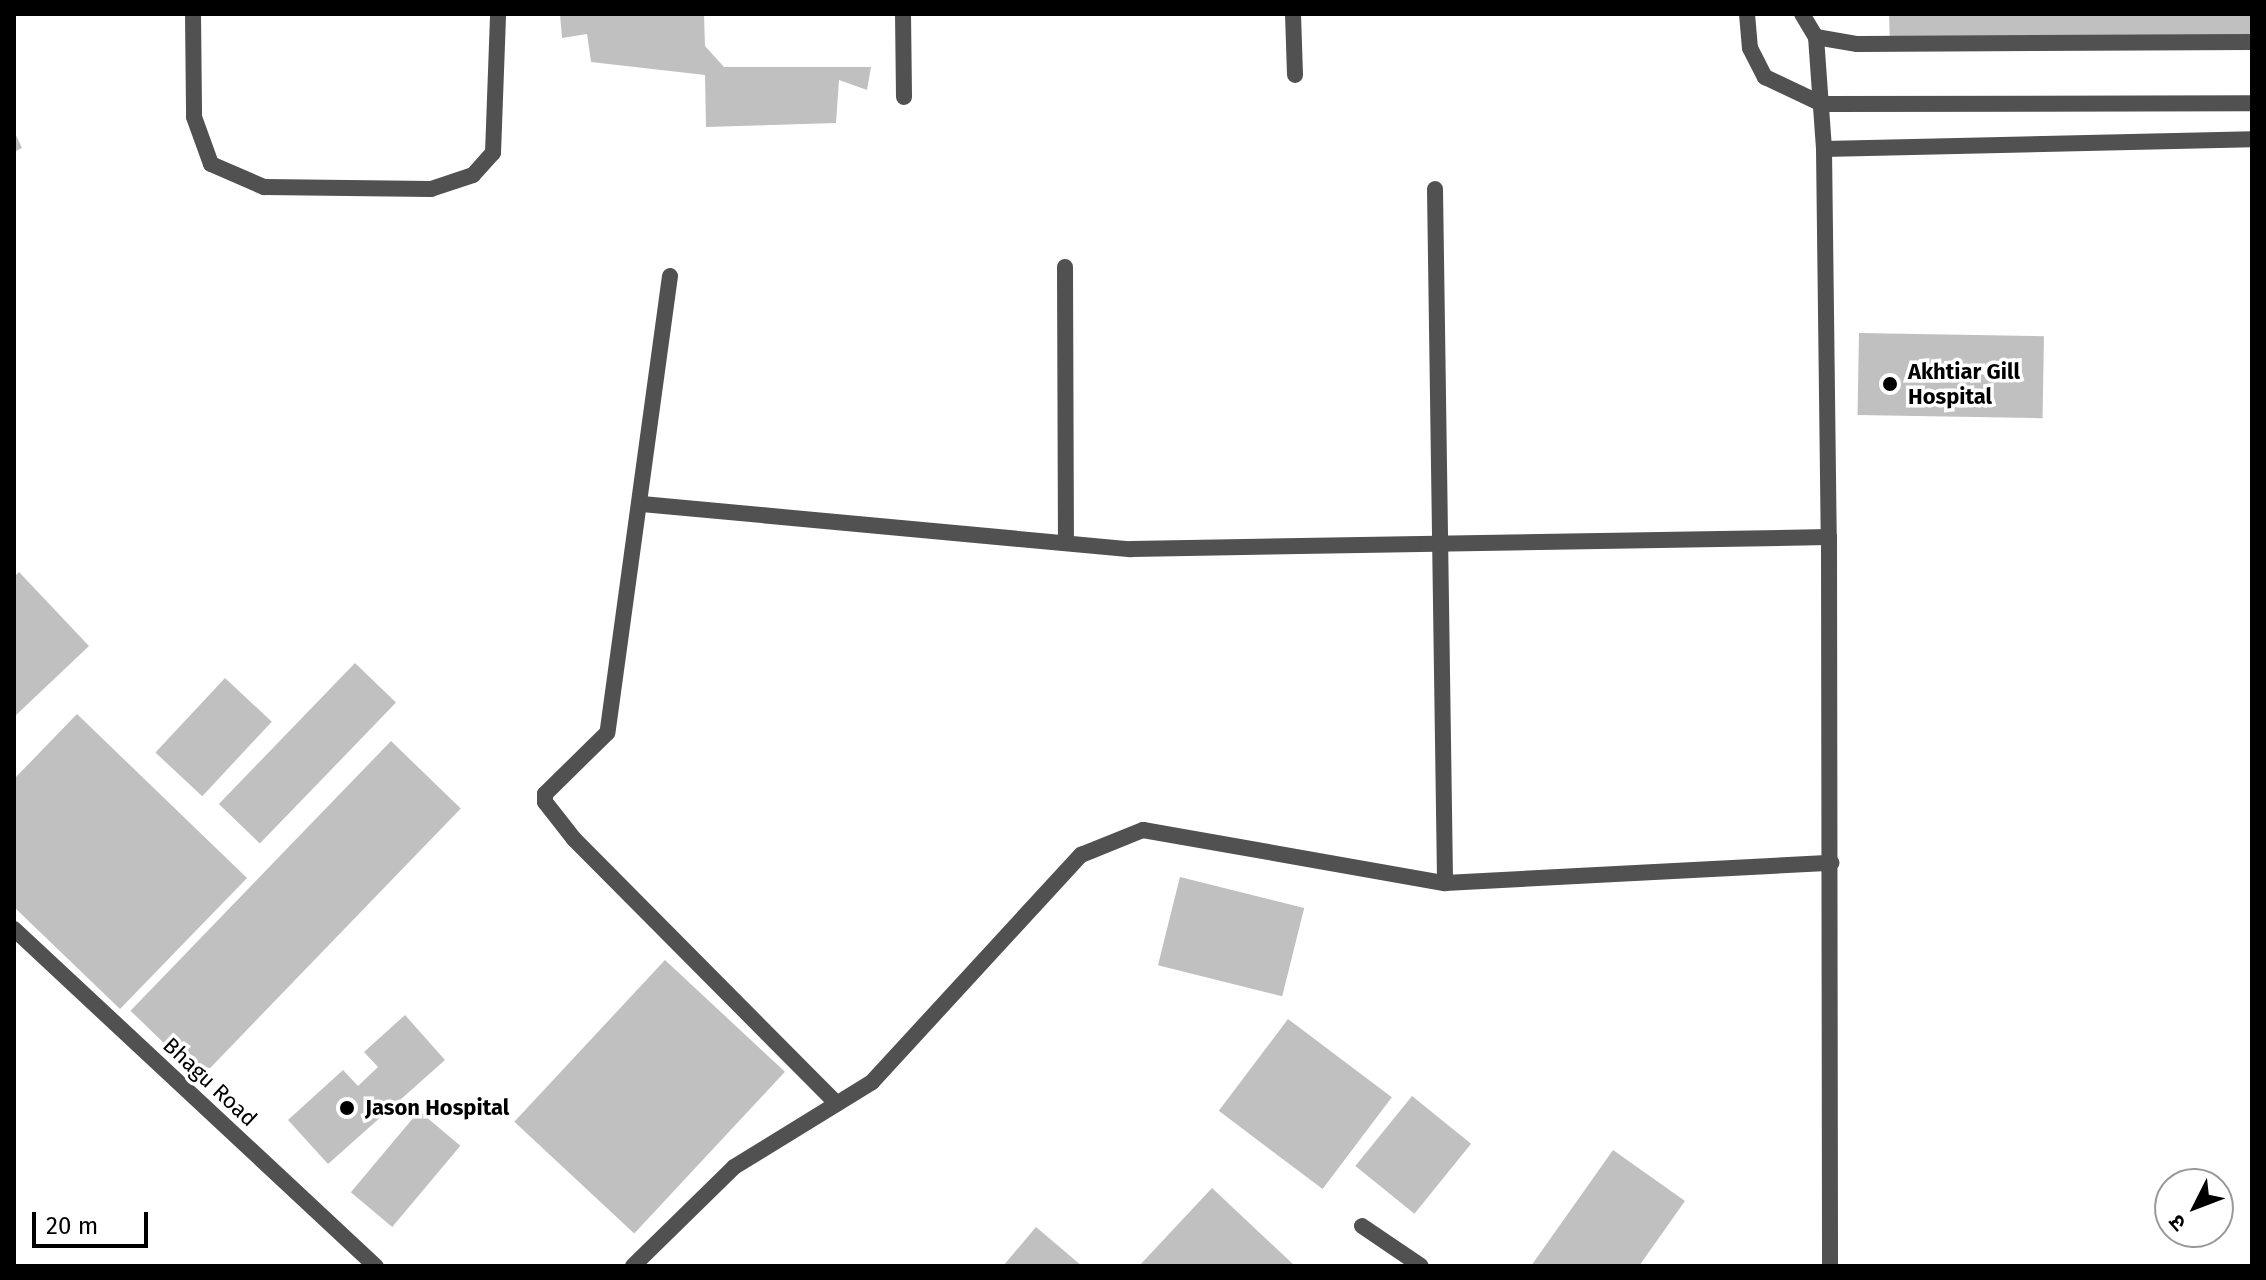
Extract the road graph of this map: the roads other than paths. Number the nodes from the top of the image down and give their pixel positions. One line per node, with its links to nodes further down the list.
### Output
1 (193, 14): 2 (street)
2 (498, 14)
3 (903, 14): 10 (street)
4 (1293, 14): 9 (street)
5 (1747, 14): 12 (street)
6 (1802, 14): 7 (street)
7 (1816, 37): 8 (street); 12 (street)
8 (2252, 42)
9 (1295, 75)
10 (904, 97)
11 (2252, 103): 12 (street)
12 (1822, 104): 14 (street)
13 (2252, 139): 14 (street)
14 (1824, 149): 19 (street)
15 (1435, 189): 21 (street)
16 (1065, 267): 20 (street)
17 (670, 276): 18 (street)
18 (642, 504): 20 (street); 25 (street)
19 (1829, 537): 21 (street); 22 (street)
20 (1066, 543): 21 (street)
21 (1441, 545): 23 (street)
22 (1831, 863): 23 (street); 30 (street)
23 (1445, 883): 25 (street)
24 (14, 929): 27 (street, Bhagu Road)
25 (837, 1104): 28 (street)
26 (1362, 1226): 29 (street)
27 (376, 1266)
28 (633, 1266)
29 (1421, 1266)
30 (1830, 1266)

